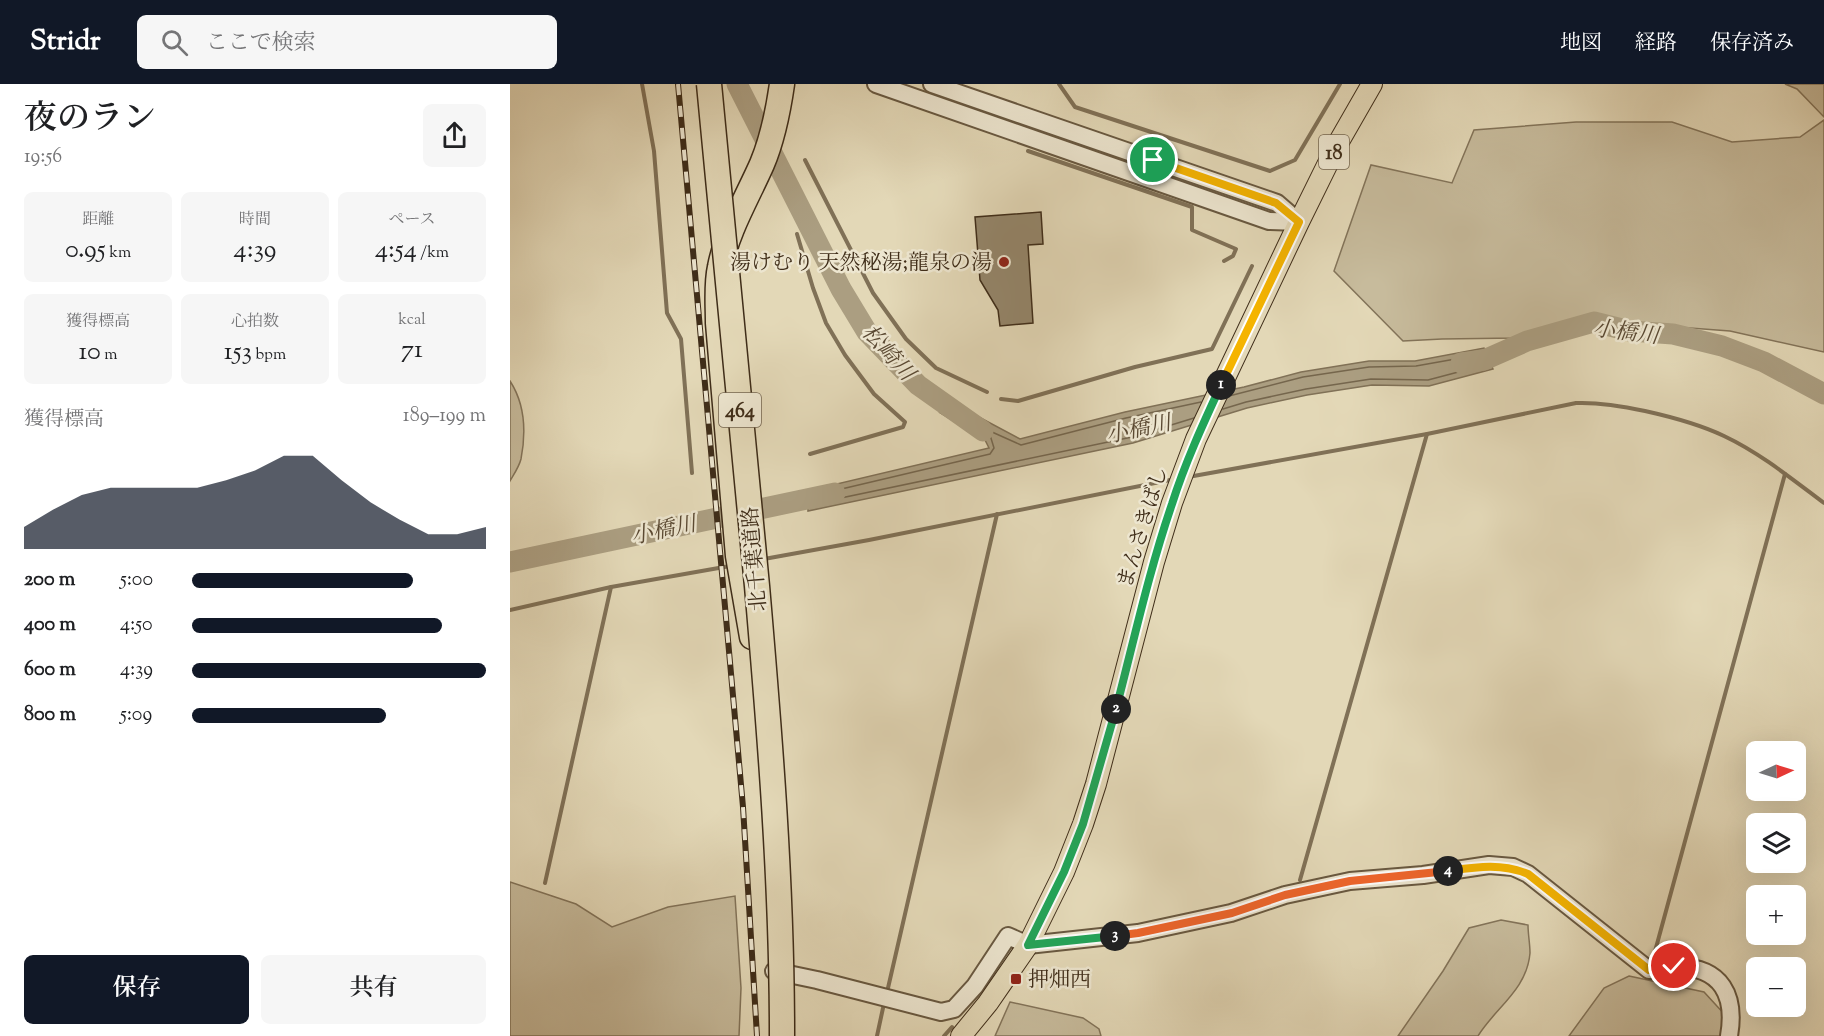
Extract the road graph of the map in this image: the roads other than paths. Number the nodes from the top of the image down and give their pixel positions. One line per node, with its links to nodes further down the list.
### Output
1 (709, 84): 7 (highway, 北千葉道路 / 464, bridge)
2 (782, 84): 7 (highway, bridge)
3 (876, 84): 6 (street)
4 (932, 84): 6 (street)
5 (1372, 84): 6 (main road, 18)
6 (1299, 222): 8 (main road, まんさきばし / 18)
7 (770, 736): 10 (highway, 北千葉道路 / 464, bridge)
8 (1028, 945): 9 (street); 11 (main road, 18); 12 (street)
9 (771, 971)
10 (782, 1036)
11 (961, 1036)
12 (1729, 1036)

